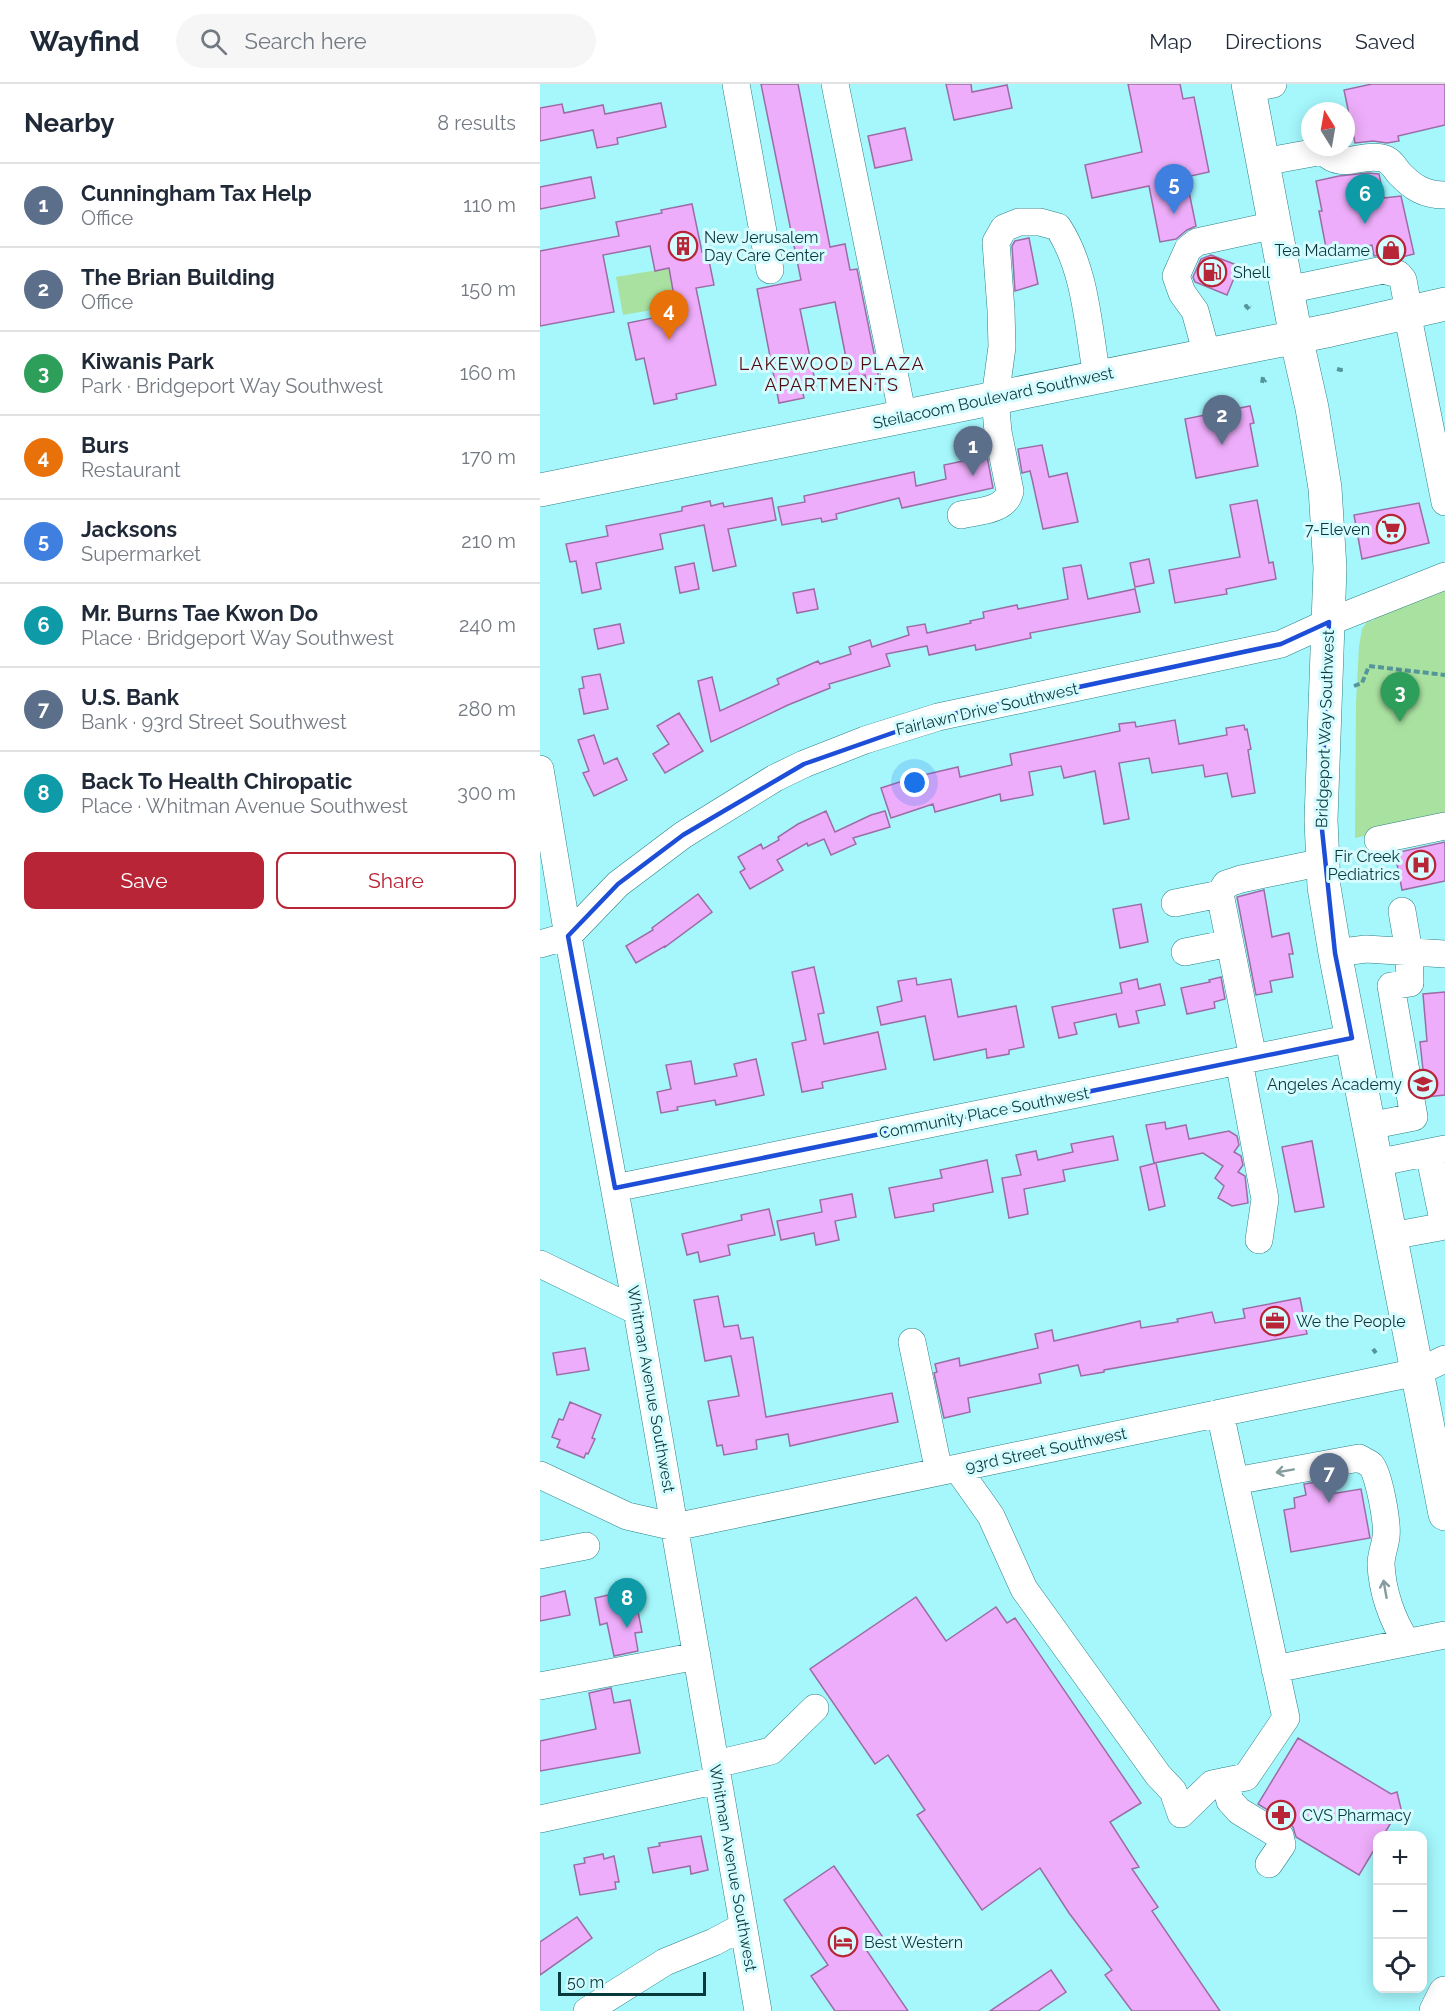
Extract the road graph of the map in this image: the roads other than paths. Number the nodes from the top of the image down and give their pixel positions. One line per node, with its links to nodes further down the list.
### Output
1 (736, 84): 7 (street)
2 (835, 84): 15 (street)
3 (1257, 86): 4 (main road, Bridgeport Way Southwest)
4 (1263, 162): 5 (street); 6 (main road, Bridgeport Way Southwest)
5 (1445, 195)
6 (1275, 225): 8 (main road, Bridgeport Way Southwest); 12 (street)
7 (770, 270)
8 (1287, 290): 10 (street); 11 (main road, Bridgeport Way Southwest)
9 (1445, 304): 10 (main road, Steilacoom Boulevard Southwest)
10 (1408, 312): 11 (main road, Steilacoom Boulevard Southwest); 17 (street)
11 (1296, 337): 12 (main road, Steilacoom Boulevard Southwest); 20 (main road, Bridgeport Way Southwest)
12 (1207, 355): 13 (main road, Steilacoom Boulevard Southwest)
13 (1097, 377): 14 (main road, Steilacoom Boulevard Southwest); 14 (street)
14 (995, 398): 15 (main road, Steilacoom Boulevard Southwest); 18 (street)
15 (903, 417): 16 (main road, Steilacoom Boulevard Southwest)
16 (540, 490)
17 (1445, 502)
18 (961, 515)
19 (1445, 576): 20 (street, Fairlawn Drive Southwest)
20 (1329, 622): 24 (main road, Bridgeport Way Southwest); 28 (street, Fairlawn Drive Southwest)
21 (540, 769): 28 (street, Whitman Avenue Southwest)
22 (1445, 826): 23 (street)
23 (1378, 840)
24 (1323, 862): 25 (street); 33 (main road, Bridgeport Way Southwest)
25 (1220, 894): 26 (street); 29 (street)
26 (1175, 903)
27 (1402, 911): 32 (street)
28 (568, 936): 30 (street); 40 (street, Whitman Avenue Southwest)
29 (1230, 943): 31 (street); 36 (street)
30 (540, 944)
31 (1185, 952)
32 (1408, 952): 33 (street); 34 (street); 37 (street)
33 (1335, 953): 35 (main road, Bridgeport Way Southwest)
34 (1445, 954)
35 (1352, 1038): 36 (street, Community Place Southwest); 37 (main road, Bridgeport Way Southwest)
36 (1246, 1060): 40 (street, Community Place Southwest); 42 (street)
37 (1369, 1126): 39 (main road, Bridgeport Way Southwest)
38 (1437, 1151): 39 (street); 41 (street)
39 (1376, 1163): 41 (main road, Bridgeport Way Southwest)
40 (615, 1188): 44 (street, Whitman Avenue Southwest)
41 (1391, 1236): 46 (main road, Bridgeport Way Southwest)
42 (1259, 1240)
43 (540, 1264): 44 (street)
44 (637, 1311): 53 (street, Whitman Avenue Southwest)
45 (912, 1342): 49 (street)
46 (1431, 1365): 47 (street, 93rd Street Southwest); 48 (main road, Bridgeport Way Southwest)
47 (1220, 1413): 49 (street, 93rd Street Southwest); 51 (street)
48 (1438, 1441): 52 (main road, Bridgeport Way Southwest)
49 (948, 1470): 53 (street, 93rd Street Southwest); 63 (street)
50 (540, 1475): 53 (street)
51 (1235, 1481): 57 (street, one-way to 51); 59 (street)
52 (1445, 1514)
53 (675, 1527): 58 (street, Whitman Avenue Southwest)
54 (586, 1546): 55 (street)
55 (540, 1555)
56 (1445, 1635): 57 (street)
57 (1407, 1642): 59 (street)
58 (697, 1656): 60 (street); 62 (street, Whitman Avenue Southwest)
59 (1275, 1669): 63 (street)
60 (540, 1686)
61 (815, 1708): 62 (street)
62 (717, 1772): 64 (street); 66 (street, Whitman Avenue Southwest)
63 (1225, 1781): 65 (street)
64 (540, 1820)
65 (1269, 1864)
66 (742, 1927): 69 (street); 70 (street, Whitman Avenue Southwest)
67 (1445, 1992): 71 (main road)
68 (1445, 2008): 71 (main road)
69 (587, 2011)
70 (758, 2011)
71 (1436, 2011)

